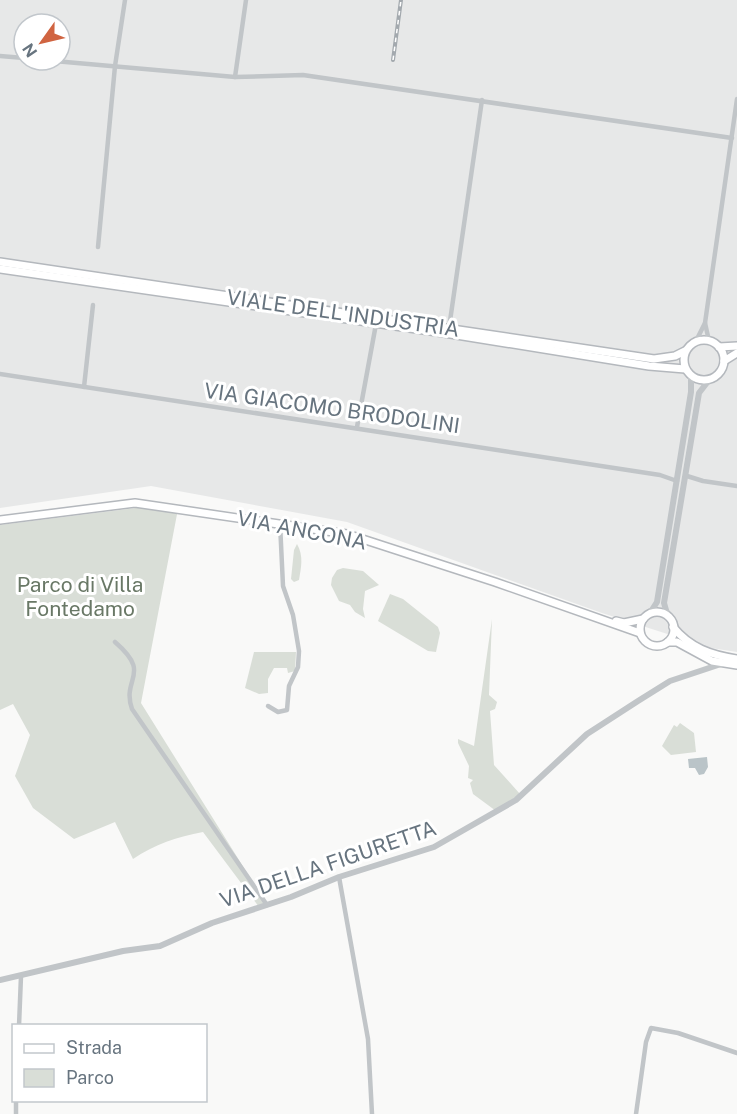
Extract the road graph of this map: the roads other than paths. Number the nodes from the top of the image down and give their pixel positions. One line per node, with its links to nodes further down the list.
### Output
1 (125, 0): 4 (street)
2 (246, 0): 5 (street)
3 (72, 62): 4 (street)
4 (115, 66): 5 (street); 9 (street)
5 (235, 77): 7 (street)
6 (737, 99): 8 (street)
7 (482, 100): 8 (street); 15 (street)
8 (732, 138): 13 (street)
9 (98, 247)
10 (0, 262): 15 (main road, VIALE DELL'INDUSTRIA)
11 (0, 269): 14 (main road, VIALE DELL'INDUSTRIA)
12 (93, 304): 27 (street)
13 (705, 323): 16 (street); 17 (street)
14 (376, 324): 23 (main road, VIALE DELL'INDUSTRIA); 28 (street, VIALE DELL'INDUSTRIA)
15 (449, 328): 20 (main road, VIALE DELL'INDUSTRIA)
16 (696, 341): 17 (main road); 20 (main road)
17 (709, 341): 19 (main road)
18 (737, 346): 19 (main road)
19 (719, 347): 22 (main road)
20 (685, 351): 23 (main road)
21 (737, 353): 22 (main road)
22 (724, 361): 26 (main road)
23 (685, 369): 25 (main road)
24 (0, 374): 27 (street, VIA GIACOMO BRODOLINI)
25 (691, 376): 26 (main road); 29 (street)
26 (709, 380): 30 (street)
27 (84, 387): 28 (street, VIA GIACOMO BRODOLINI)
28 (357, 427): 29 (street, VIA GIACOMO BRODOLINI)
29 (677, 478): 34 (street)
30 (686, 479): 31 (street); 36 (street)
31 (737, 486)
32 (0, 520): 33 (main road, VIA ANCONA)
33 (280, 523): 35 (main road, VIA ANCONA); 45 (street)
34 (650, 614): 36 (main road); 37 (main road)
35 (593, 616): 37 (main road, VIA ANCONA); 39 (main road, VIA ANCONA)
36 (668, 617): 38 (main road)
37 (643, 619): 39 (main road)
38 (673, 627): 41 (main road); 42 (main road)
39 (640, 633): 41 (main road, VIA ANCONA)
40 (116, 642): 47 (street)
41 (668, 642): 43 (main road, VIA ANCONA)
42 (737, 659)
43 (728, 663): 44 (main road, VIA ANCONA); 46 (street, VIA DELLA FIGURETTA)
44 (737, 664)
45 (268, 706)
46 (339, 877): 47 (street, VIA DELLA FIGURETTA); 52 (street)
47 (267, 905): 48 (street, VIA DELLA FIGURETTA)
48 (21, 976): 49 (street, VIA DELLA FIGURETTA); 50 (street)
49 (0, 980)
50 (19, 1024)
51 (737, 1053): 53 (street)
52 (372, 1114)
53 (636, 1114)

